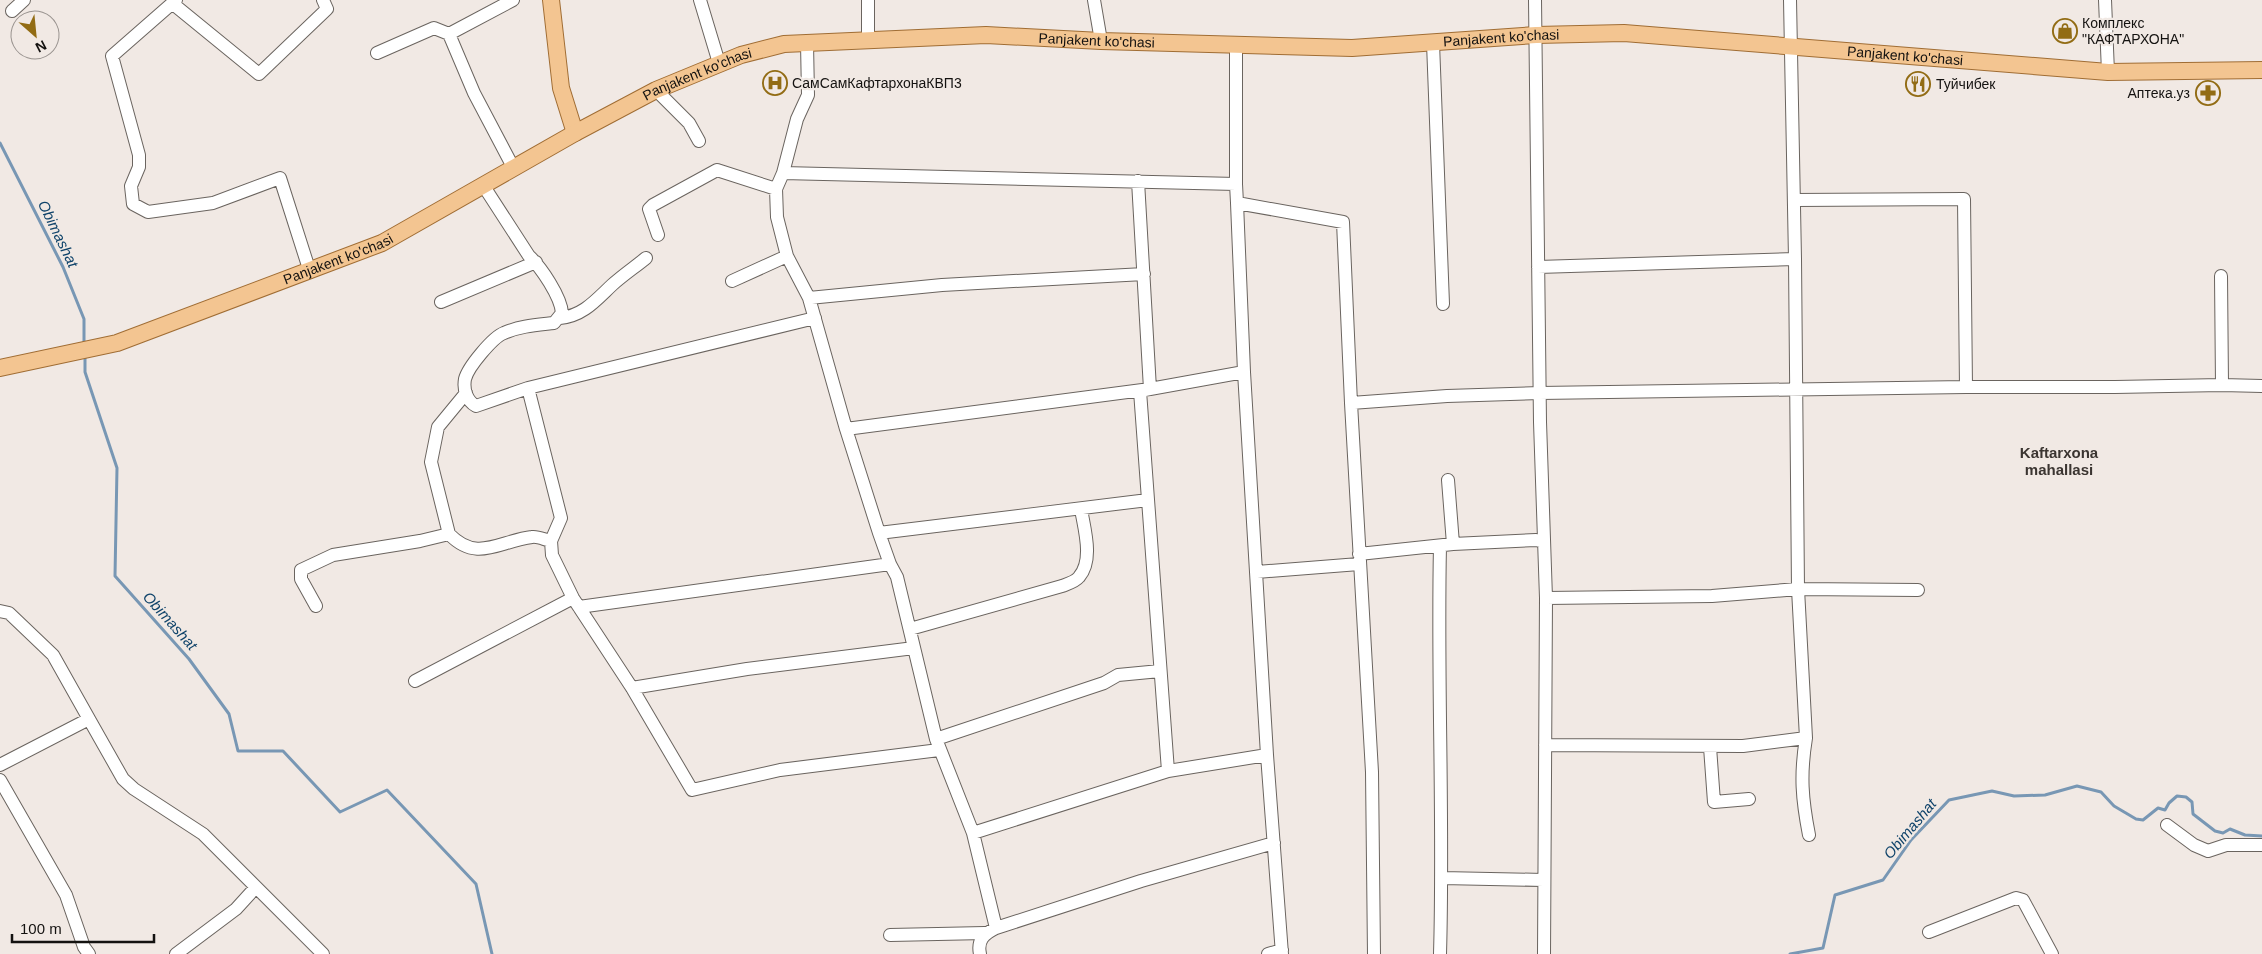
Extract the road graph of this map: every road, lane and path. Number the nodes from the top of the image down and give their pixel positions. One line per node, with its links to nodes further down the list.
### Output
1 (24, 0): 12 (street)
2 (322, 0): 11 (street)
3 (513, 0): 13 (street)
4 (551, 0): 26 (main road)
5 (700, 0): 22 (street)
6 (868, 0): 15 (street)
7 (1094, 0): 16 (street)
8 (1535, 0): 14 (street)
9 (1790, 0): 20 (street)
10 (2105, 0): 24 (street)
11 (174, 2): 42 (street)
12 (13, 10)
13 (449, 34): 21 (street); 28 (street)
14 (1536, 35): 18 (main road, Panjakent ko'chasi); 20 (main road, Panjakent ko'chasi); 41 (street)
15 (868, 41): 16 (main road, Panjakent ko'chasi); 17 (main road, Panjakent ko'chasi)
16 (1101, 41): 19 (main road, Panjakent ko'chasi)
17 (807, 43): 22 (main road, Panjakent ko'chasi); 29 (street)
18 (1433, 43): 19 (main road, Panjakent ko'chasi); 48 (street)
19 (1236, 45): 31 (street)
20 (1790, 47): 24 (main road, Panjakent ko'chasi); 34 (street)
21 (377, 52)
22 (719, 62): 25 (main road, Panjakent ko'chasi)
23 (2262, 70): 24 (main road, Panjakent ko'chasi)
24 (2108, 72)
25 (656, 90): 26 (main road, Panjakent ko'chasi); 27 (street)
26 (575, 133): 28 (main road, Panjakent ko'chasi)
27 (699, 141)
28 (513, 167): 32 (main road, Panjakent ko'chasi)
29 (784, 173): 30 (street); 33 (street)
30 (1138, 181): 31 (street); 43 (street)
31 (1236, 184): 35 (street)
32 (483, 185): 40 (street); 42 (main road, Panjakent ko'chasi)
33 (776, 189): 36 (street); 37 (street)
34 (1795, 200): 39 (street); 55 (street)
35 (1237, 203): 52 (street); 61 (street)
36 (658, 235)
37 (787, 256): 45 (street); 46 (street)
38 (646, 258): 49 (street)
39 (1796, 259): 41 (street); 58 (street)
40 (536, 262): 47 (street); 49 (street)
41 (1538, 267): 60 (street)
42 (310, 272): 51 (main road, Panjakent ko'chasi)
43 (1144, 274): 46 (street); 57 (street)
44 (2221, 276): 53 (street)
45 (732, 281)
46 (809, 298): 50 (street)
47 (441, 302)
48 (1443, 304)
49 (560, 318): 59 (street)
50 (815, 318): 56 (street); 62 (street)
51 (0, 368)
52 (1244, 372): 57 (street); 74 (street)
53 (2222, 384): 54 (street); 55 (street)
54 (2262, 386)
55 (1966, 387): 58 (street)
56 (528, 388): 59 (street); 68 (street)
57 (1150, 389): 62 (street); 64 (street)
58 (1796, 391): 60 (street); 75 (street)
59 (466, 393): 67 (street)
60 (1540, 393): 61 (street); 69 (street)
61 (1350, 403): 72 (street)
62 (846, 428): 66 (street)
63 (1448, 480): 70 (street)
64 (1148, 500): 65 (street); 83 (street)
65 (1082, 508): 66 (street); 81 (street)
66 (879, 533): 73 (street)
67 (449, 534): 68 (street); 79 (street)
68 (551, 541): 78 (street)
69 (1544, 542): 70 (street); 77 (street)
70 (1453, 544): 71 (street)
71 (1440, 546): 72 (street); 101 (street)
72 (1359, 559): 74 (street); 113 (street)
73 (890, 564): 78 (street); 81 (street)
74 (1257, 572): 91 (street)
75 (1798, 589): 76 (street); 77 (street); 87 (street)
76 (1918, 590)
77 (1546, 598): 89 (street)
78 (576, 602): 84 (street); 85 (street)
79 (316, 606)
80 (0, 611): 86 (street)
81 (910, 629): 82 (street)
82 (914, 648): 85 (street); 88 (street)
83 (1160, 671): 88 (street); 93 (street)
84 (416, 681)
85 (632, 688): 88 (street)
86 (89, 719): 92 (street); 103 (street)
87 (1806, 738): 90 (street); 98 (street)
88 (938, 744): 97 (street)
89 (1544, 745): 90 (street); 102 (street)
90 (1710, 747): 95 (street)
91 (1267, 755): 93 (street); 99 (street)
92 (0, 765)
93 (1168, 771): 97 (street)
94 (0, 780): 108 (street)
95 (1749, 799)
96 (2167, 825): 100 (street)
97 (973, 833): 104 (street)
98 (1809, 835)
99 (1274, 842): 104 (street); 107 (street)
100 (2262, 845)
101 (1442, 878): 102 (street); 114 (street)
102 (1543, 880): 115 (street)
103 (256, 886): 109 (street); 110 (street)
104 (991, 931): 106 (street); 111 (street)
105 (1929, 932): 116 (street)
106 (890, 935)
107 (1282, 952): 112 (street)
108 (89, 954)
109 (176, 954)
110 (323, 954)
111 (980, 954)
112 (1268, 954)
113 (1374, 954)
114 (1440, 954)
115 (1544, 954)
116 (2052, 954)

